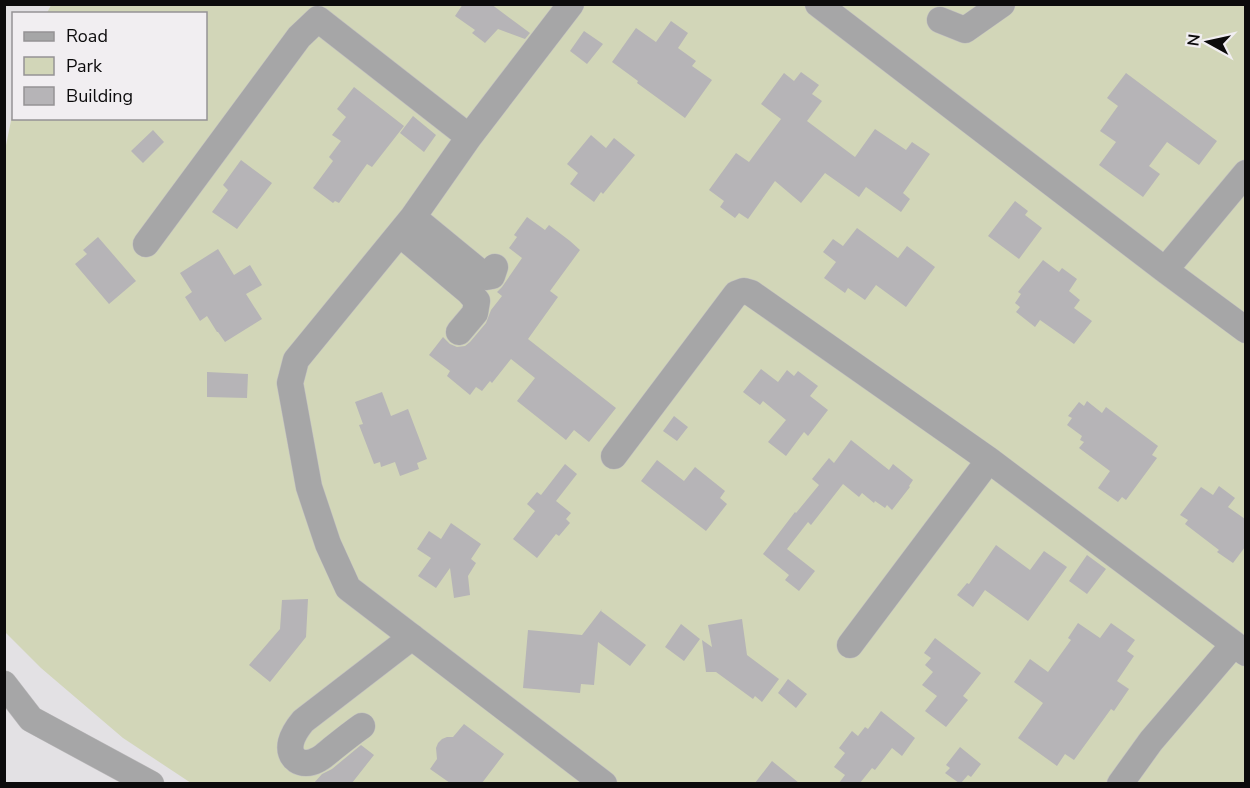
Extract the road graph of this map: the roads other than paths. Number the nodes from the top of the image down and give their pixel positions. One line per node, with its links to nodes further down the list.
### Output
1 (571, 4): 6 (street)
2 (818, 4): 11 (street)
3 (1002, 4): 5 (street)
4 (323, 12): 6 (street); 9 (street)
5 (940, 20)
6 (469, 137): 8 (street)
7 (1245, 173): 11 (street)
8 (406, 225): 10 (street); 13 (street); 16 (street)
9 (146, 244)
10 (495, 267)
11 (1165, 270): 12 (street)
12 (1245, 330)
13 (459, 332)
14 (614, 456): 15 (street)
15 (989, 460): 17 (street); 18 (street)
16 (412, 637): 20 (street); 22 (street)
17 (850, 645)
18 (1240, 649): 23 (street)
19 (4, 684): 21 (street)
20 (362, 726)
21 (151, 783)
22 (604, 783)
23 (1120, 783)

